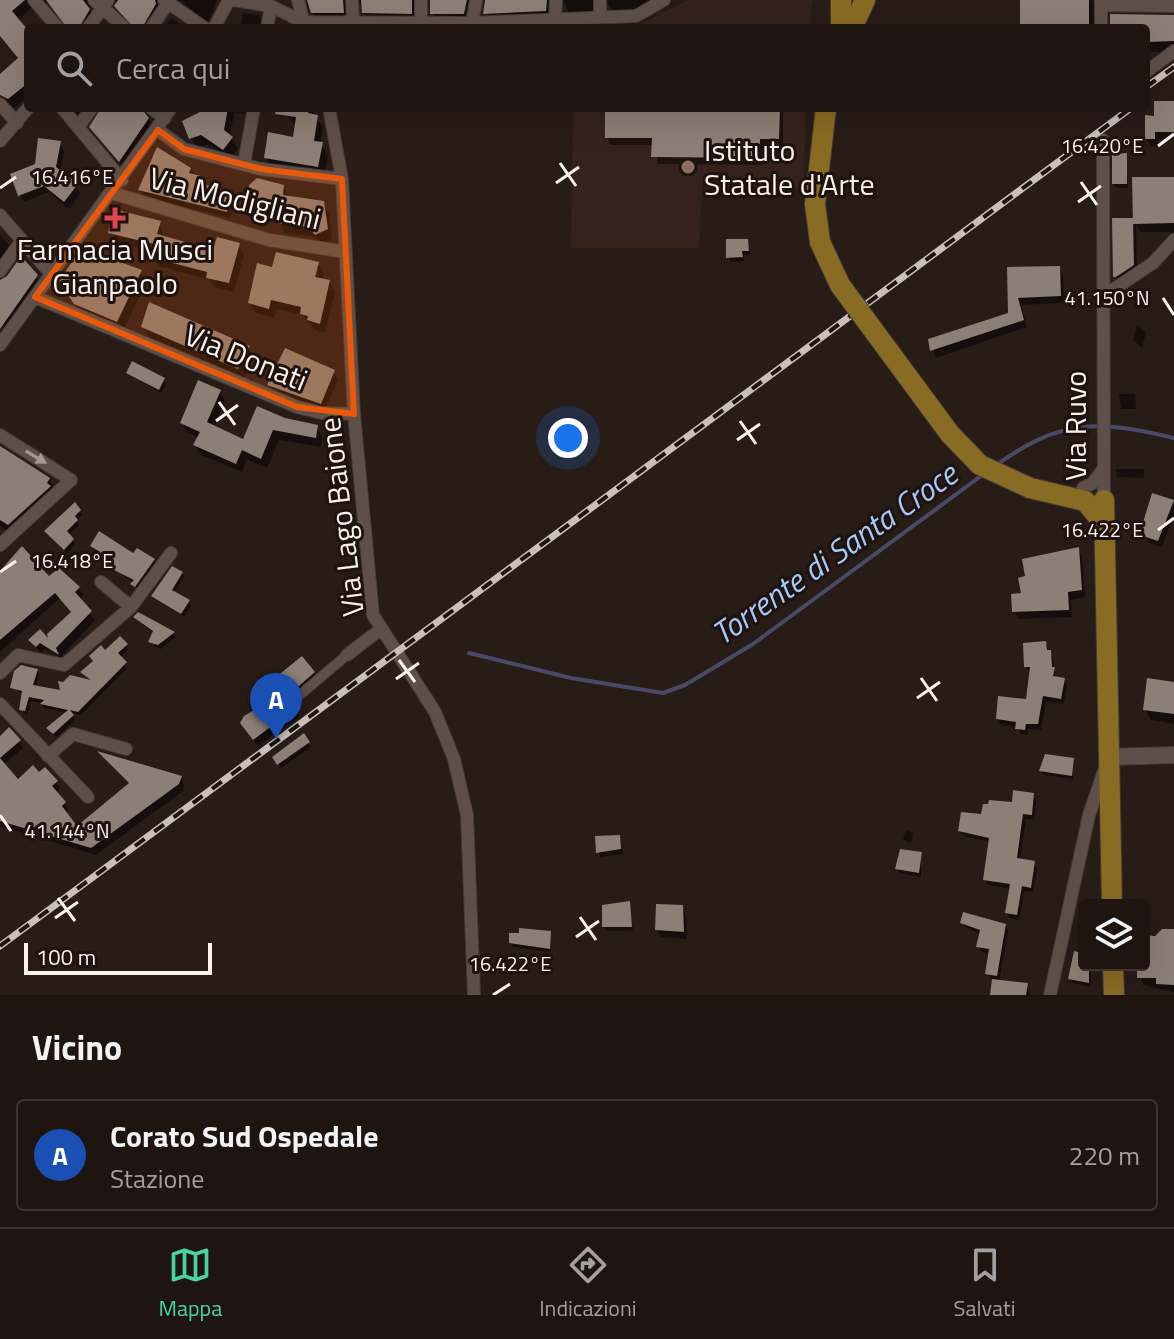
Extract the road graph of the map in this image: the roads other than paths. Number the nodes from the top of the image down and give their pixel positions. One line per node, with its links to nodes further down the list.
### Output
1 (34, 0): 23 (street)
2 (231, 0): 16 (street); 28 (street)
3 (298, 0): 31 (street)
4 (352, 0): 21 (street)
5 (421, 0): 19 (street)
6 (476, 0): 22 (street)
7 (556, 0): 20 (street)
8 (600, 0): 18 (street)
9 (664, 0): 18 (street)
10 (841, 0): 33 (main road)
11 (849, 0): 12 (main road)
12 (864, 0): 34 (main road)
13 (167, 1): 26 (street); 27 (street)
14 (101, 3): 24 (street); 25 (street)
15 (1101, 3): 17 (street); 35 (street)
16 (271, 6): 29 (street); 30 (street)
17 (1174, 6)
18 (600, 20): 20 (street)
19 (421, 21): 21 (street); 22 (street)
20 (555, 21): 22 (street)
21 (353, 22): 32 (street)
22 (472, 23)
23 (55, 24)
24 (90, 24)
25 (121, 24)
26 (153, 24)
27 (199, 24)
28 (216, 24)
29 (268, 24)
30 (302, 24)
31 (304, 24)
32 (320, 24)
33 (841, 24)
34 (854, 24)
35 (1101, 24)
36 (1174, 51): 37 (street)
37 (1150, 69)
38 (0, 104): 46 (street)
39 (25, 112): 46 (street)
40 (65, 112): 47 (street)
41 (89, 112): 47 (street)
42 (253, 112): 50 (street)
43 (330, 112): 51 (street, Via Lago Baione)
44 (826, 112): 66 (main road, bridge)
45 (165, 119): 50 (street); 52 (street)
46 (17, 123): 49 (street)
47 (78, 127): 52 (street)
48 (1103, 140): 60 (street, Via Ruvo)
49 (0, 141)
50 (244, 164): 51 (street)
51 (342, 179): 57 (street, Via Lago Baione)
52 (122, 180): 53 (street)
53 (112, 193): 57 (street, Via Modigliani); 59 (street)
54 (0, 215): 55 (street)
55 (22, 240): 58 (street); 59 (street)
56 (1174, 240): 60 (street)
57 (346, 252): 63 (street, Via Lago Baione)
58 (0, 271)
59 (52, 275): 61 (street)
60 (1105, 295): 65 (street, Via Ruvo)
61 (35, 297): 62 (street); 63 (street, Via Donati)
62 (1, 341)
63 (354, 414): 71 (street, Via Lago Baione)
64 (0, 435): 67 (street, one-way to 67)
65 (1106, 459): 66 (street, Via Ruvo); 66 (street)
66 (1091, 496): 79 (main road, Via Ruvo)
67 (3, 539)
68 (171, 553): 70 (street)
69 (101, 582): 70 (street)
70 (131, 607): 73 (street)
71 (381, 629): 72 (street); 83 (street, Via Lago Baione)
72 (347, 655): 74 (street)
73 (0, 673)
74 (295, 699)
75 (0, 704): 78 (street)
76 (126, 749): 78 (street)
77 (1174, 755): 79 (street)
78 (48, 756): 80 (street)
79 (1109, 757): 81 (main road, Via Ruvo); 84 (street)
80 (88, 797)
81 (1112, 899)
82 (1113, 971): 85 (main road)
83 (474, 995)
84 (1050, 995)
85 (1114, 995)

